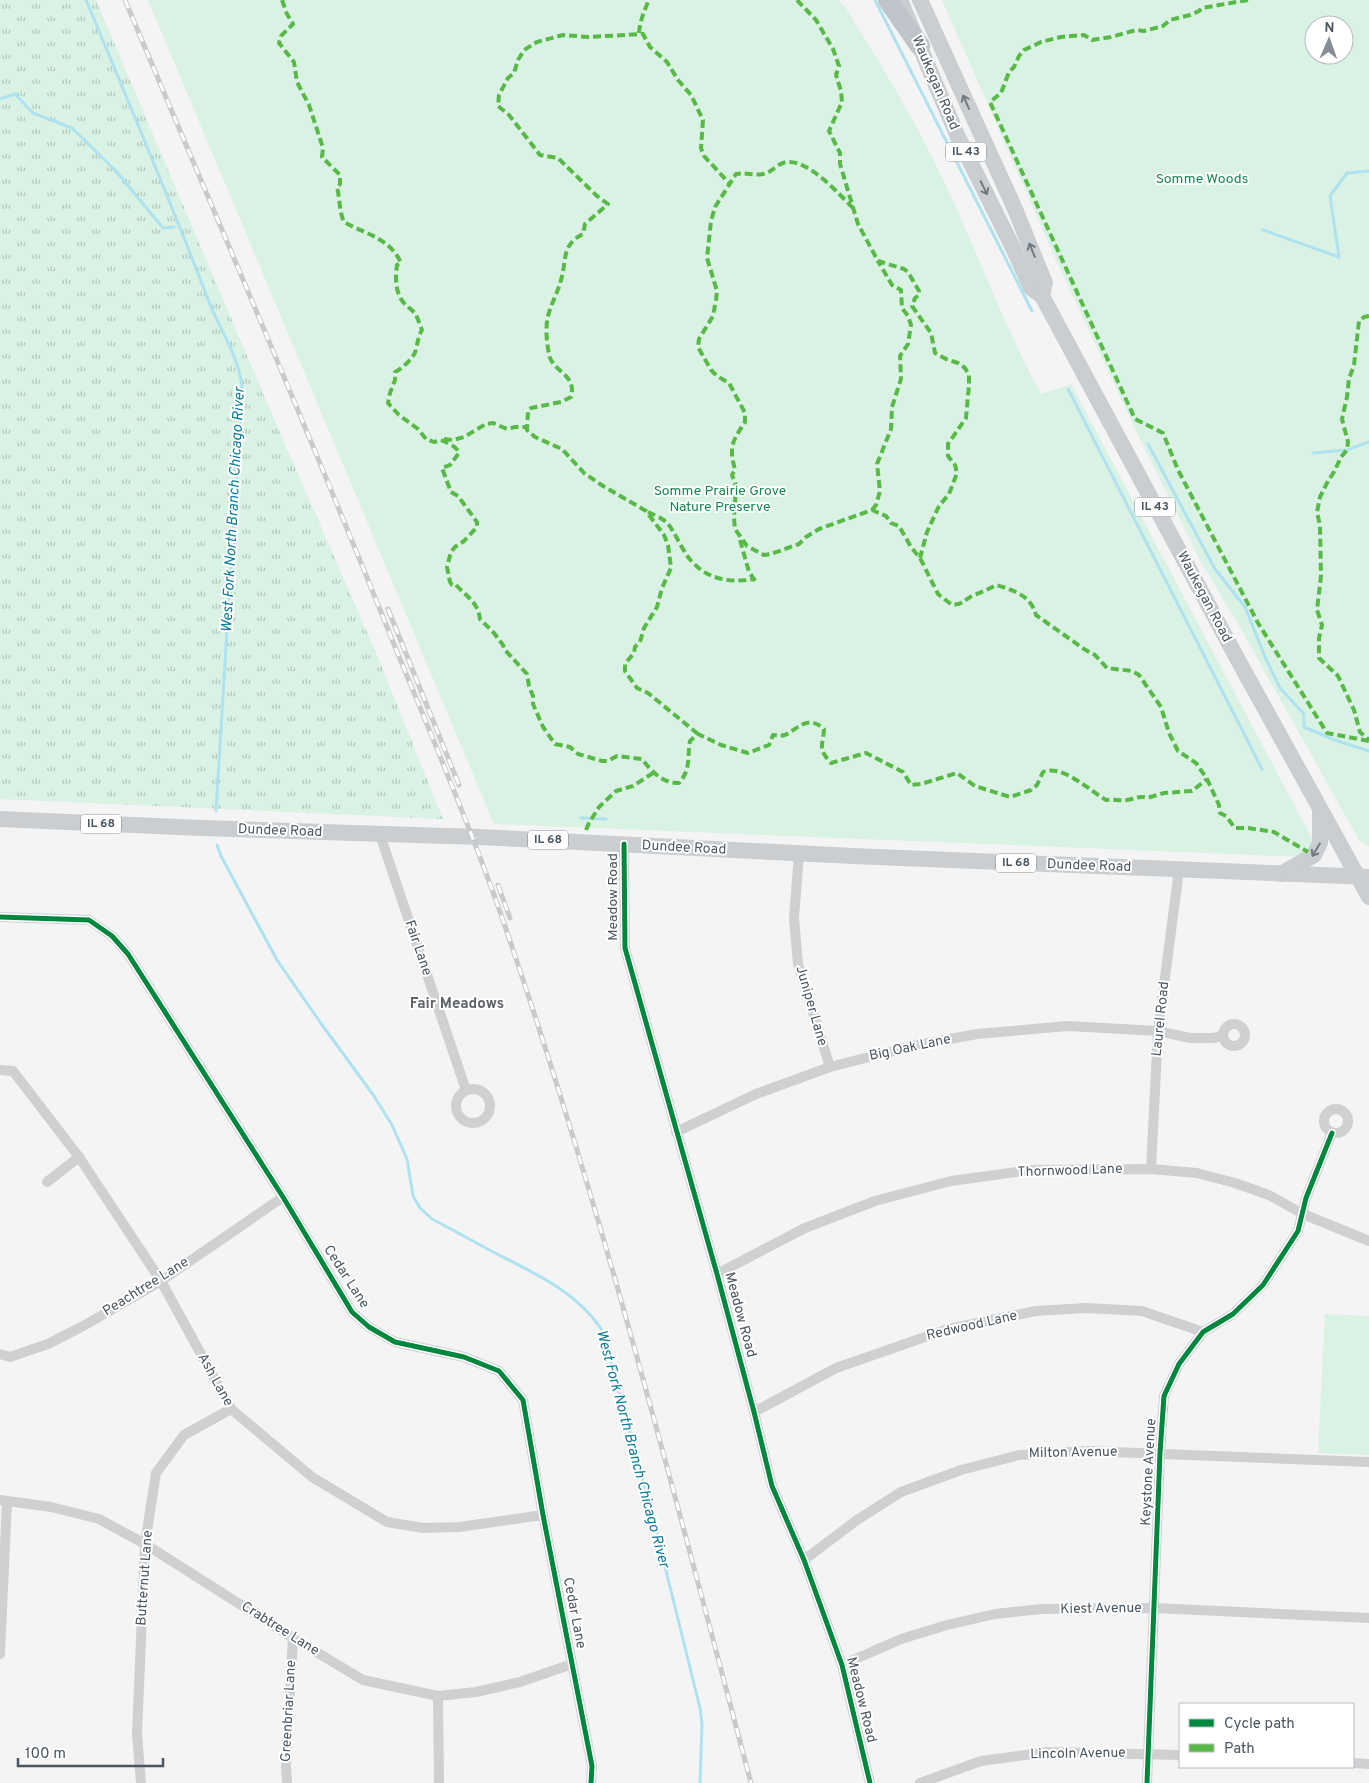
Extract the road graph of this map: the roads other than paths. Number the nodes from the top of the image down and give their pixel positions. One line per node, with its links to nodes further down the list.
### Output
1 (888, 0): 4 (highway)
2 (900, 0): 4 (main road, Waukegan Road / IL 43)
3 (920, 0): 5 (main road, Waukegan Road / IL 43, one-way to 3)
4 (920, 46): 5 (main road, Waukegan Road / IL 43, one-way to 5)
5 (1042, 296): 6 (main road, Waukegan Road / IL 43)
6 (1320, 807): 12 (main road, one-way to 12); 13 (main road, Waukegan Road / IL 43)
7 (0, 819): 8 (main road, Dundee Road / IL 68)
8 (380, 834): 9 (main road, Dundee Road / IL 68); 20 (street, Fair Lane)
9 (624, 844): 10 (main road, Dundee Road / IL 68); 21 (street, Meadow Road)
10 (800, 854): 11 (main road, Dundee Road / IL 68); 18 (street, Juniper Lane)
11 (1179, 870): 12 (main road, Dundee Road / IL 68); 16 (street, Laurel Road)
12 (1281, 874): 13 (main road, Dundee Road / IL 68)
13 (1364, 877): 14 (main road, Waukegan Road / IL 43)
14 (1369, 896)
15 (0, 916): 26 (street, Cedar Lane)
16 (1158, 1031): 17 (street, Big Oak Lane); 18 (street, Big Oak Lane); 24 (street, Laurel Road)
17 (1222, 1036)
18 (830, 1068): 21 (street, Big Oak Lane)
19 (0, 1070): 23 (street, Ash Lane)
20 (466, 1090)
21 (676, 1132): 29 (street, Meadow Road)
22 (1332, 1133): 27 (street, Keystone Avenue)
23 (78, 1156): 25 (street); 30 (street, Ash Lane)
24 (1151, 1169): 27 (street, Thornwood Lane); 29 (street, Thornwood Lane)
25 (47, 1182)
26 (283, 1197): 30 (street, Peachtree Lane); 38 (street, Cedar Lane)
27 (1303, 1214): 28 (street, Thornwood Lane); 31 (street, Keystone Avenue)
28 (1369, 1240)
29 (717, 1274): 34 (street, Meadow Road)
30 (161, 1281): 32 (street, Peachtree Lane); 33 (street, Ash Lane)
31 (1203, 1332): 34 (street, Redwood Lane); 35 (street, Keystone Avenue)
32 (0, 1354)
33 (230, 1410): 38 (street, Ash Lane); 39 (street, Butternut Lane)
34 (754, 1412): 40 (street, Meadow Road)
35 (1160, 1453): 36 (street, Milton Avenue); 40 (street, Milton Avenue); 41 (street, Keystone Avenue)
36 (1369, 1462)
37 (4, 1500): 39 (street, Crabtree Lane); 44 (street)
38 (543, 1515): 45 (street, Cedar Lane)
39 (145, 1544): 43 (street, Crabtree Lane); 52 (street, Butternut Lane)
40 (804, 1560): 46 (street, Meadow Road)
41 (1154, 1608): 42 (street, Kiest Avenue); 46 (street, Kiest Avenue); 48 (street, Keystone Avenue)
42 (1369, 1618)
43 (293, 1638): 47 (street, Crabtree Lane); 53 (street, Greenbriar Lane)
44 (0, 1654)
45 (572, 1664): 47 (street, Crabtree Lane); 55 (street, Cedar Lane)
46 (842, 1666): 56 (street, Meadow Road)
47 (438, 1696): 54 (street)
48 (1148, 1754): 49 (street, Lincoln Avenue); 57 (street, Lincoln Avenue); 58 (street, Keystone Avenue)
49 (1179, 1756)
50 (1354, 1763): 51 (street)
51 (1369, 1764)
52 (141, 1783)
53 (287, 1783)
54 (439, 1783)
55 (591, 1783)
56 (870, 1783)
57 (920, 1783)
58 (1147, 1783)

